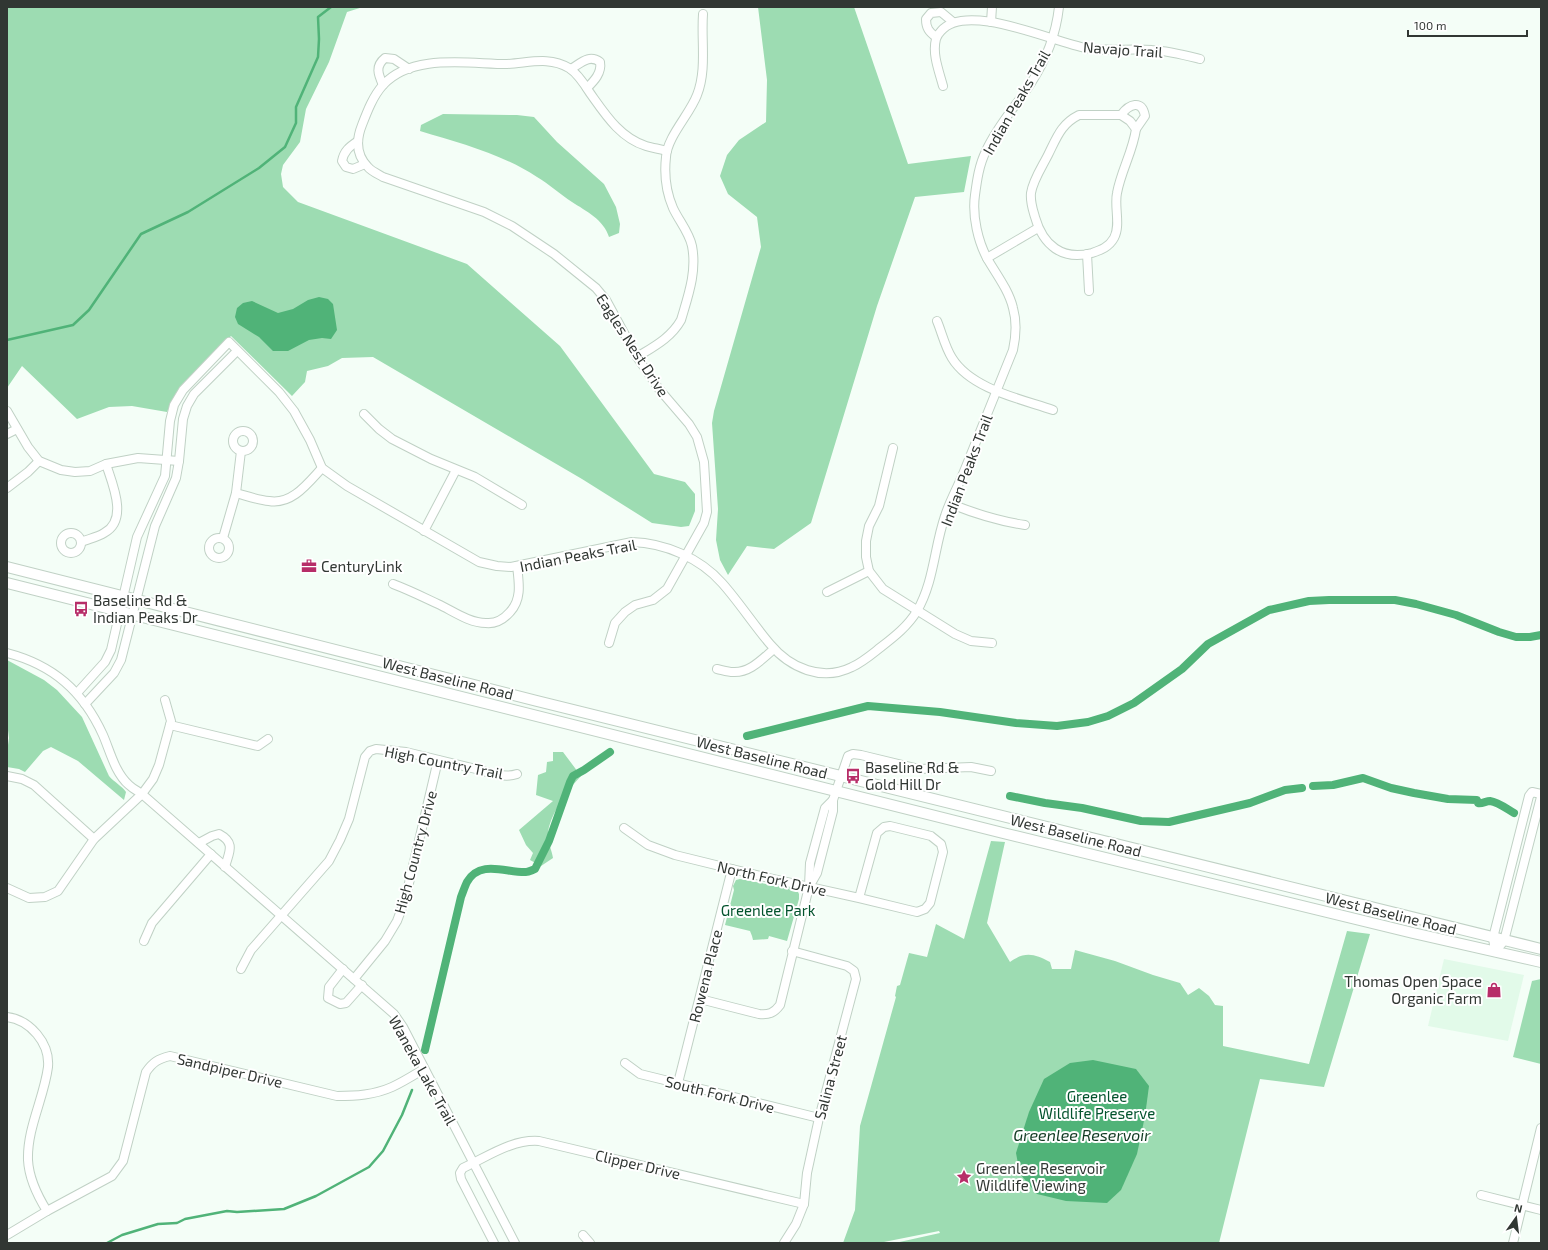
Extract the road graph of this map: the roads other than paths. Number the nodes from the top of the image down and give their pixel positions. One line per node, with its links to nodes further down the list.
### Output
1 (992, 7): 5 (street)
2 (1059, 7): 7 (street, Indian Peaks Trail)
3 (703, 14): 17 (street)
4 (953, 22): 5 (street, Navajo Trail); 6 (street); 6 (street)
5 (991, 22): 7 (street, Navajo Trail)
6 (936, 37): 12 (street)
7 (1052, 39): 8 (street, Navajo Trail); 21 (street, Indian Peaks Trail)
8 (1200, 59)
9 (409, 69): 10 (street); 11 (street); 11 (street)
10 (571, 69): 13 (street); 13 (street)
11 (384, 84): 16 (street)
12 (943, 86)
13 (587, 88): 17 (street)
14 (1121, 115): 15 (street); 15 (street); 19 (street)
15 (1136, 129): 20 (street)
16 (358, 141): 18 (street); 18 (street)
17 (667, 151): 25 (street)
18 (365, 164): 25 (street, Eagles Nest Drive)
19 (1038, 228): 20 (street); 21 (street)
20 (1087, 254): 22 (street)
21 (987, 258): 26 (street, Indian Peaks Trail)
22 (1089, 291)
23 (938, 321): 26 (street)
24 (237, 351): 34 (street); 36 (street); 38 (street)
25 (637, 357): 48 (street, Eagles Nest Drive)
26 (997, 390): 27 (street); 42 (street, Indian Peaks Trail)
27 (1053, 410)
28 (7, 411): 30 (street)
29 (364, 414): 39 (street)
30 (17, 429): 31 (street); 35 (street)
31 (7, 434)
32 (893, 448): 51 (street)
33 (241, 451): 41 (street)
34 (167, 460): 36 (street); 37 (street); 55 (street)
35 (39, 461): 37 (street); 40 (street)
36 (179, 462): 56 (street)
37 (106, 464): 47 (street)
38 (322, 468): 41 (street); 45 (street, Indian Peaks Trail)
39 (456, 470): 43 (street); 45 (street)
40 (7, 488)
41 (236, 493): 46 (street)
42 (951, 504): 44 (street); 57 (street, Indian Peaks Trail)
43 (522, 505)
44 (1025, 525)
45 (424, 531): 49 (street, Indian Peaks Trail)
46 (223, 538)
47 (81, 542)
48 (686, 555): 49 (street, Indian Peaks Trail); 60 (street, Eagles Nest Drive); 62 (street, Indian Peaks Trail)
49 (517, 566): 53 (street)
50 (7, 567): 55 (main road, West Baseline Road)
51 (869, 571): 54 (street); 57 (street)
52 (7, 584): 58 (main road, West Baseline Road)
53 (393, 584)
54 (827, 592)
55 (123, 596): 56 (main road, West Baseline Road); 58 (street)
56 (136, 599): 59 (street); 74 (main road, West Baseline Road)
57 (917, 611): 61 (street); 62 (street, Indian Peaks Trail)
58 (119, 612): 59 (main road, West Baseline Road); 65 (street)
59 (133, 615): 67 (street); 77 (main road, West Baseline Road)
60 (608, 643)
61 (992, 643)
62 (774, 649): 64 (street)
63 (7, 653): 65 (street, Waneka Lake Trail)
64 (717, 669)
65 (77, 693): 67 (street, Waneka Lake Trail)
66 (165, 700): 68 (street)
67 (85, 704): 75 (street, Waneka Lake Trail)
68 (170, 725): 69 (street); 75 (street)
69 (268, 739)
70 (438, 760): 72 (street, High Country Trail); 90 (street, High Country Trail); 100 (street, High Country Drive)
71 (991, 771): 74 (street)
72 (517, 774)
73 (7, 776): 80 (street)
74 (840, 776): 77 (street); 84 (main road, West Baseline Road)
75 (142, 794): 80 (street); 81 (street, Waneka Lake Trail)
76 (1541, 794): 91 (street)
77 (834, 796): 86 (main road, West Baseline Road); 87 (street)
78 (1541, 797): 93 (street)
79 (624, 828): 85 (street, North Fork Drive)
80 (94, 839): 88 (street)
81 (199, 843): 82 (street, Waneka Lake Trail); 83 (street)
82 (211, 854): 83 (street, Waneka Lake Trail); 92 (street)
83 (225, 866): 90 (street, Waneka Lake Trail)
84 (1206, 867): 86 (main road); 91 (main road, West Baseline Road)
85 (732, 869): 87 (street, North Fork Drive); 102 (street, Rowena Place)
86 (1203, 882): 96 (main road, West Baseline Road)
87 (809, 887): 89 (street, North Fork Drive); 95 (street)
88 (7, 888)
89 (859, 898): 89 (street, North Fork Drive)
90 (280, 916): 98 (street); 99 (street, Waneka Lake Trail)
91 (1493, 938): 93 (main road, West Baseline Road); 96 (street)
92 (144, 941)
93 (1504, 941): 94 (main road, West Baseline Road); 96 (street)
94 (1541, 950)
95 (792, 951): 102 (street); 107 (street, Salina Street)
96 (1495, 952): 97 (main road, West Baseline Road)
97 (1541, 962)
98 (241, 969)
99 (343, 970): 100 (street, Waneka Lake Trail); 101 (street)
100 (354, 979): 101 (street, Waneka Lake Trail)
101 (362, 985): 105 (street, Waneka Lake Trail)
102 (700, 999): 106 (street, Rowena Place)
103 (7, 1017): 114 (street)
104 (625, 1063): 106 (street, South Fork Drive)
105 (424, 1069): 109 (street, Waneka Lake Trail); 114 (street, Sandpiper Drive)
106 (678, 1083): 107 (street, South Fork Drive)
107 (819, 1118): 111 (street, Salina Street)
108 (1541, 1128): 112 (street)
109 (474, 1163): 111 (street, Clipper Drive); 117 (street); 118 (street, Waneka Lake Trail)
110 (1481, 1195): 112 (street)
111 (804, 1204): 120 (street, Salina Street)
112 (1522, 1205): 113 (street); 121 (street)
113 (1541, 1210)
114 (47, 1211): 115 (street, Sandpiper Drive)
115 (7, 1235)
116 (583, 1235): 119 (street)
117 (494, 1243)
118 (515, 1243)
119 (590, 1243)
120 (784, 1243)
121 (1513, 1243)

